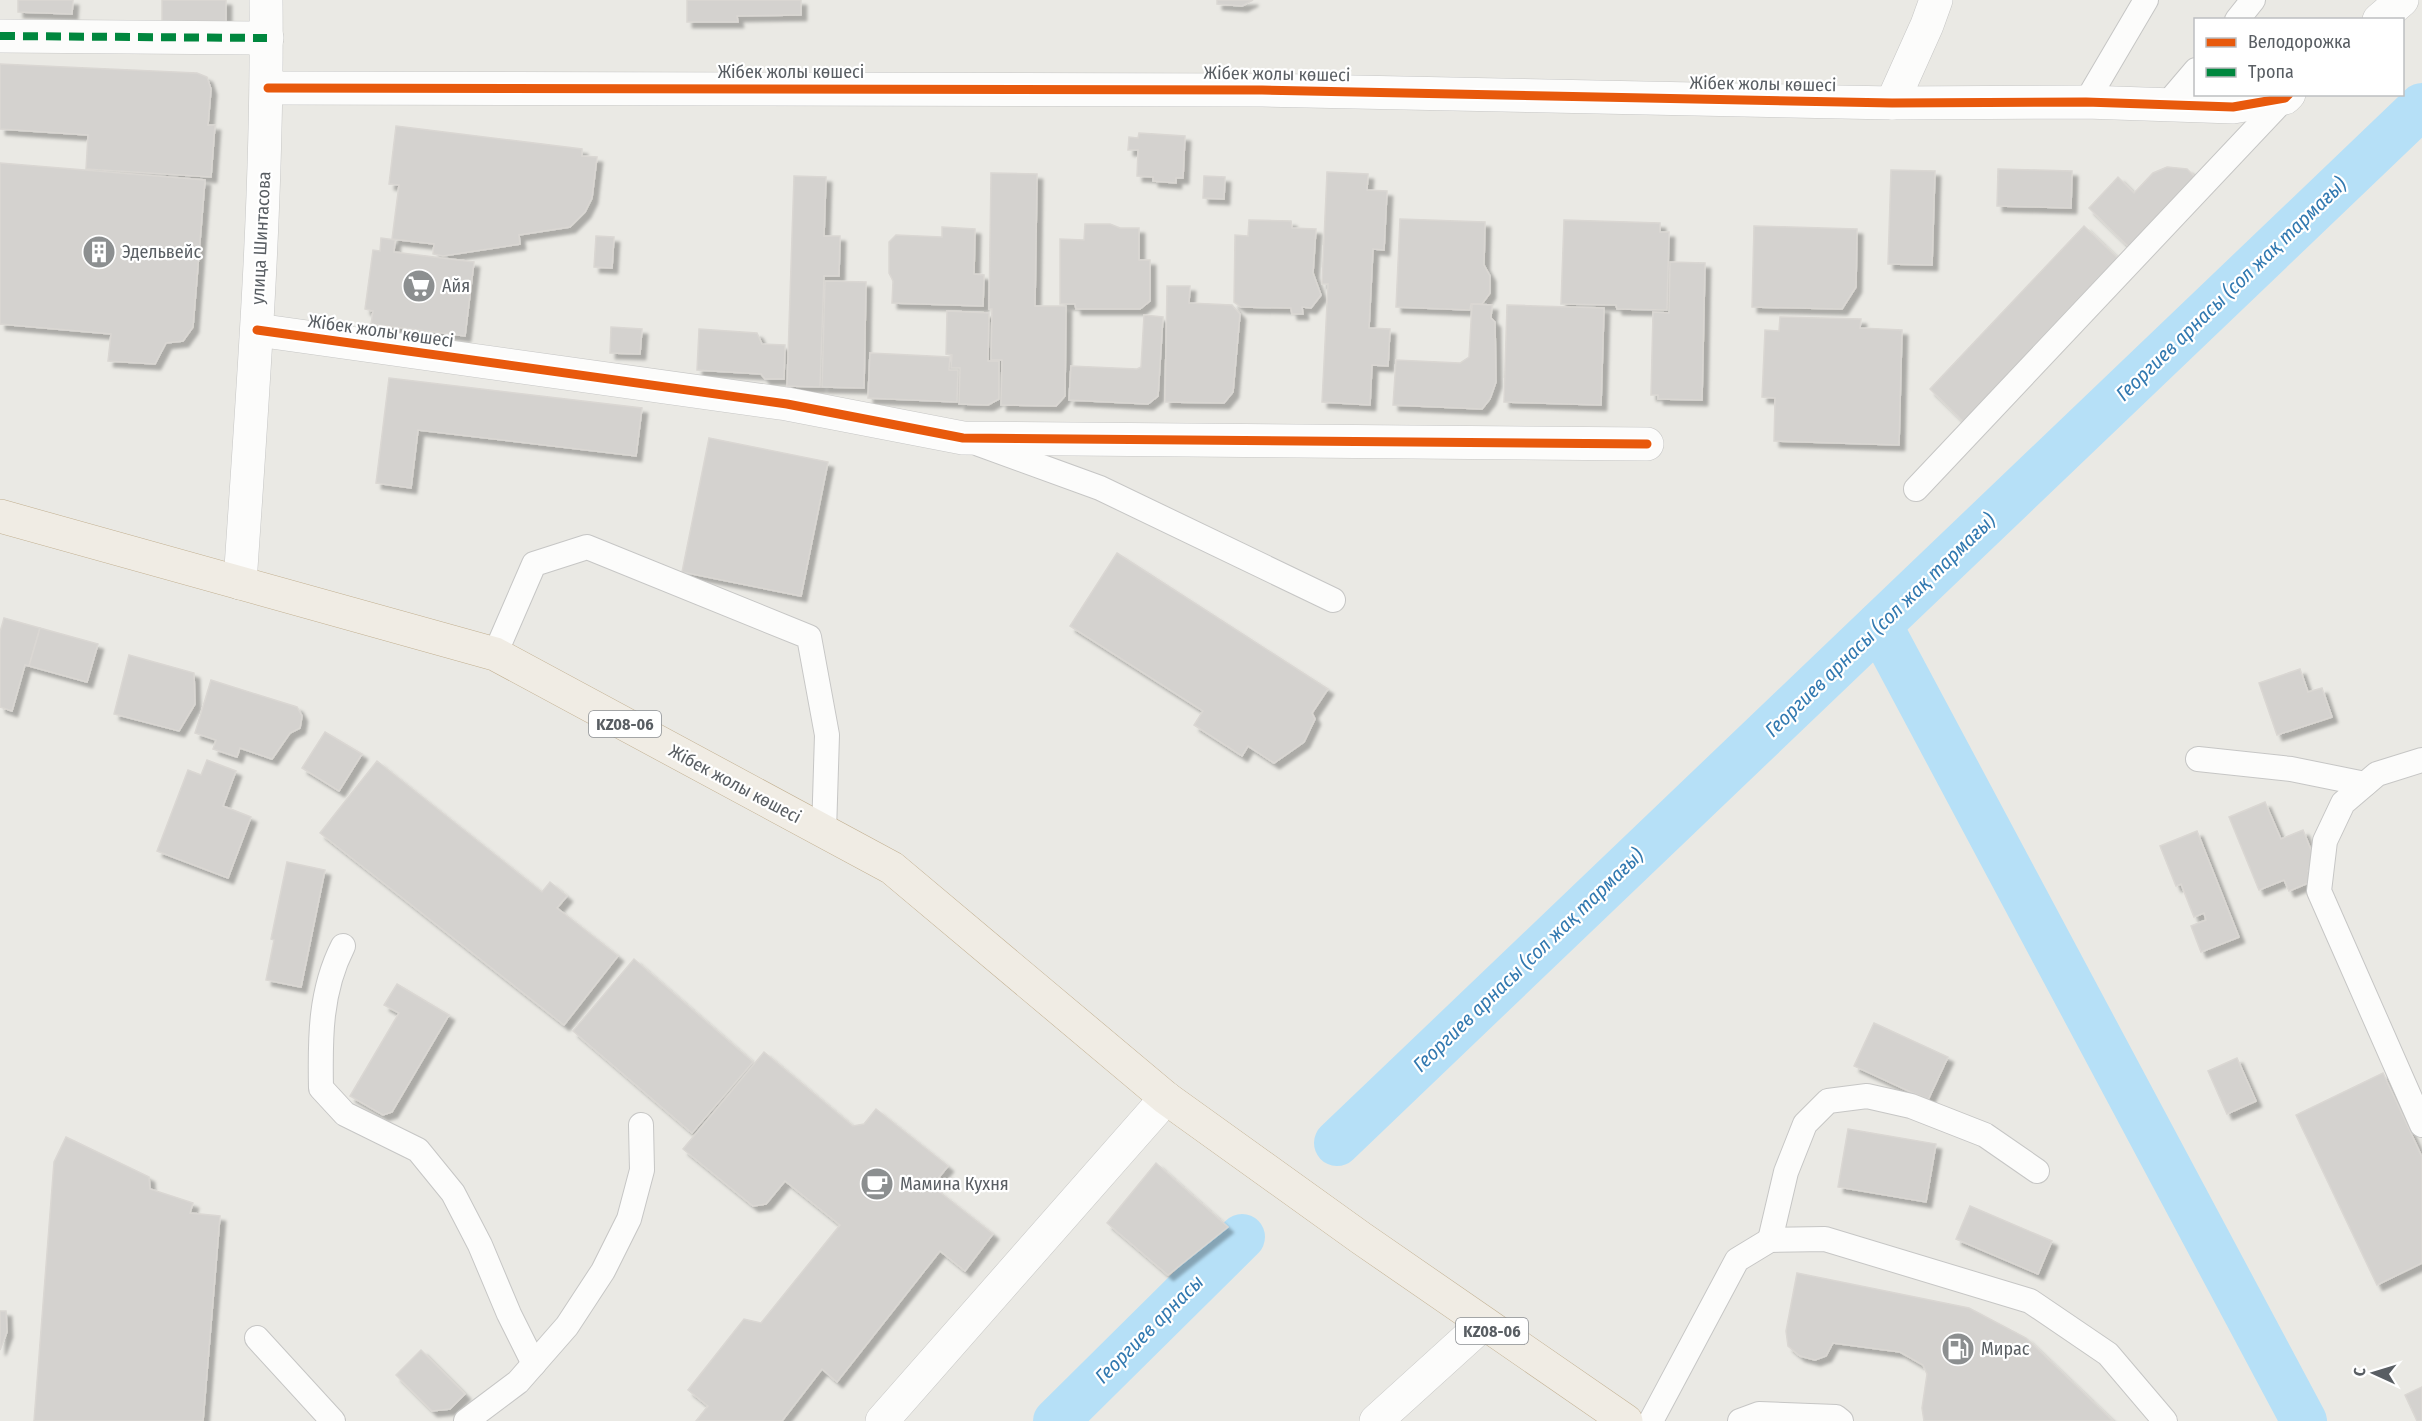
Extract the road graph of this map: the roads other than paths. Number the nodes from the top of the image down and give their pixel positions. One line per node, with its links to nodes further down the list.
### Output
1 (266, 0): 9 (street, улица Шинтасова)
2 (1936, 0): 14 (street)
3 (2146, 0): 13 (lane)
4 (2253, 0): 6 (lane)
5 (2402, 0): 7 (street)
6 (2239, 18)
7 (2381, 18)
8 (0, 36): 9 (street)
9 (267, 38): 11 (street, улица Шинтасова)
10 (2194, 72): 15 (lane)
11 (268, 88): 14 (street, Жібек жолы көшесі); 16 (street, улица Шинтасова)
12 (2287, 97): 15 (street, Жібек жолы көшесі); 19 (lane)
13 (2086, 102): 14 (street, Жібек жолы көшесі); 15 (street, Жібек жолы көшесі)
14 (1892, 103)
15 (2167, 104)
16 (257, 330): 17 (street, Жібек жолы көшесі); 21 (street, улица Шинтасова)
17 (963, 438): 18 (street, Жібек жолы көшесі); 22 (lane)
18 (1647, 444)
19 (1916, 489)
20 (0, 516): 21 (highway, Жібек жолы көшесі / KZ08-06)
21 (240, 583): 23 (highway, Жібек жолы көшесі / KZ08-06)
22 (1332, 600)
23 (495, 654): 27 (highway, Жібек жолы көшесі / KZ08-06); 27 (lane)
24 (2198, 759): 26 (lane)
25 (2422, 760): 26 (lane)
26 (2365, 784): 31 (lane)
27 (824, 832): 29 (highway, Жібек жолы көшесі / KZ08-06)
28 (343, 946): 36 (lane)
29 (1166, 1098): 34 (highway, KZ08-06); 39 (street)
30 (641, 1125): 36 (lane)
31 (2422, 1125)
32 (2037, 1171): 33 (lane)
33 (1770, 1240): 42 (lane); 45 (lane)
34 (1483, 1324): 40 (street); 41 (highway, KZ08-06)
35 (257, 1338): 37 (lane)
36 (534, 1364): 38 (lane)
37 (330, 1420)
38 (466, 1421)
39 (882, 1421)
40 (1376, 1421)
41 (1626, 1421)
42 (1651, 1421)
43 (1740, 1421): 44 (lane)
44 (1841, 1421)
45 (2165, 1421)

